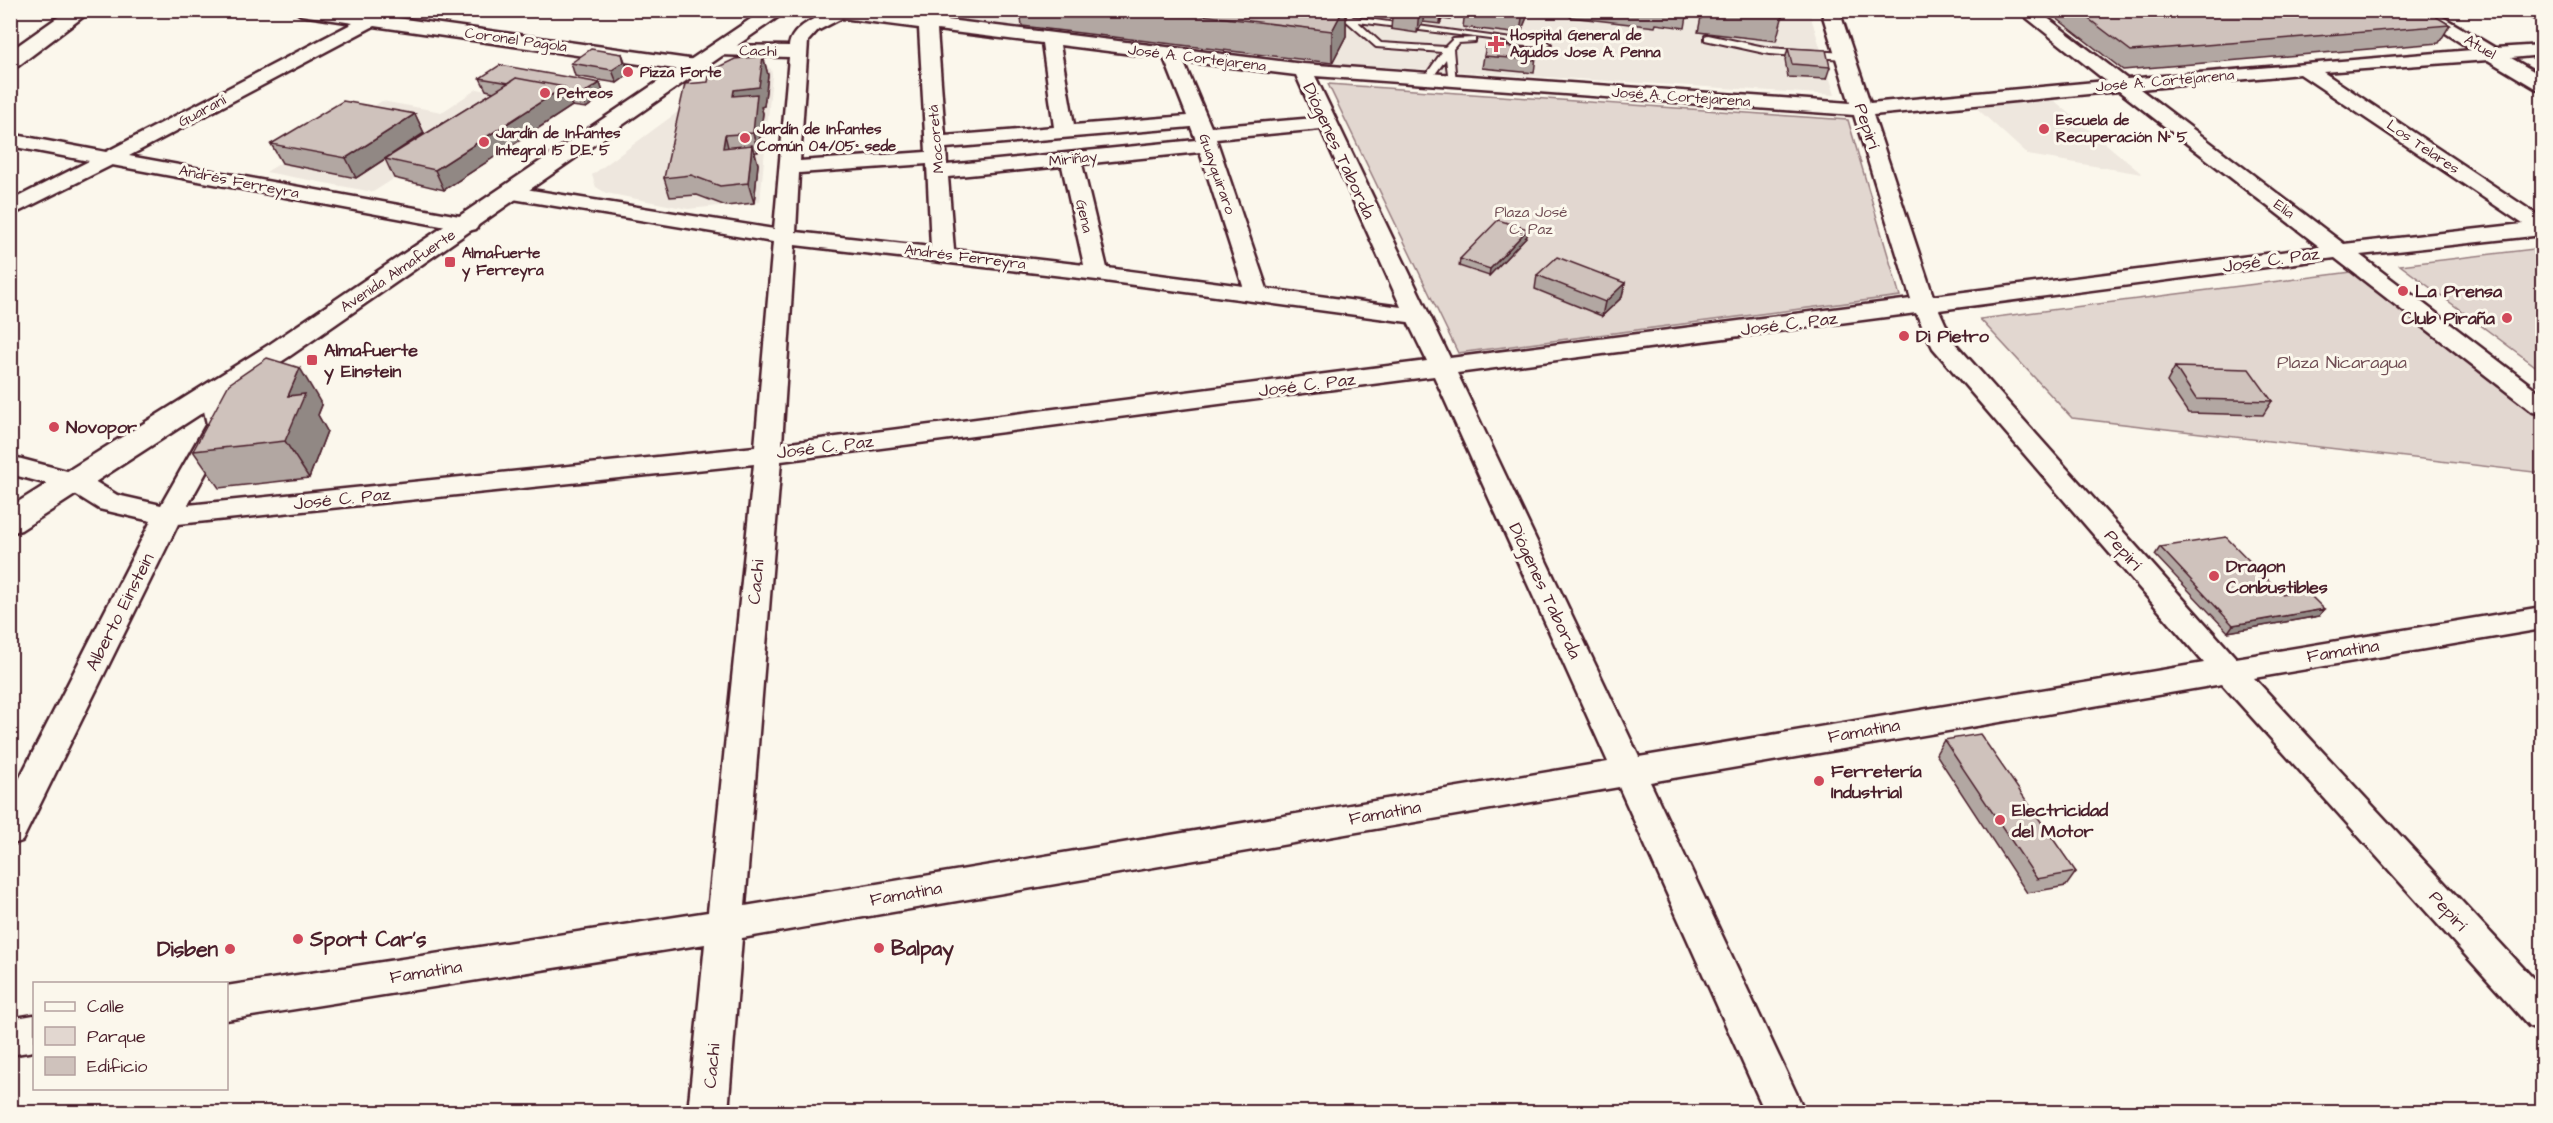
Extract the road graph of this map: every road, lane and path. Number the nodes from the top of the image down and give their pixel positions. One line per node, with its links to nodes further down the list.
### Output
1 (82, 10): 24 (main road)
2 (301, 10): 11 (street, Coronel Pagola)
3 (391, 10): 11 (street, Guaraní)
4 (778, 10): 17 (main road, Avenida Almafuerte)
5 (1338, 10): 10 (lane)
6 (1830, 10): 23 (street, Pepirí)
7 (2025, 10): 31 (street, Elía)
8 (2418, 10): 21 (street, Atuel)
9 (829, 12): 12 (street, José A. Cortejarena); 20 (street, Cachi)
10 (1351, 19): 15 (lane); 18 (lane)
11 (375, 21): 25 (street, Coronel Pagola); 38 (street, Guaraní)
12 (928, 24): 14 (street, José A. Cortejarena); 37 (street, Mocoretá)
13 (1708, 38): 23 (lane)
14 (1050, 39): 22 (street, José A. Cortejarena); 34 (street)
15 (1517, 42): 16 (lane); 18 (lane)
16 (1547, 44)
17 (718, 50): 20 (street, Cachi); 25 (main road, Avenida Almafuerte)
18 (1449, 50): 28 (lane); 29 (lane)
19 (2542, 50): 21 (street, José A. Cortejarena)
20 (798, 52): 40 (street, Cachi)
21 (2492, 54): 26 (street, José A. Cortejarena); 30 (street, Atuel)
22 (1172, 55): 27 (street, José A. Cortejarena); 35 (street, Guayquiraro)
23 (1845, 56): 32 (street, Pepirí)
24 (10, 61)
25 (696, 66): 41 (main road, Avenida Almafuerte)
26 (2304, 68): 31 (street, José A. Cortejarena); 44 (street, Los Telares)
27 (1303, 70): 28 (street, José A. Cortejarena); 33 (street, Diógenes Taborda)
28 (1427, 79): 29 (street, José A. Cortejarena)
29 (1453, 81): 32 (street, José A. Cortejarena)
30 (2542, 84)
31 (2121, 85): 32 (street, José A. Cortejarena); 46 (street, Elía)
32 (1862, 110): 50 (street, Pepirí)
33 (1325, 123): 35 (street, Miriñay); 51 (street, Diógenes Taborda)
34 (1065, 132): 35 (street, Miriñay); 37 (street, Miriñay)
35 (1203, 134): 39 (street, Miriñay); 49 (street, Guayquiraro)
36 (10, 141): 38 (street, Andrés Ferreyra)
37 (938, 157): 39 (street, Miriñay); 40 (street, Miriñay); 47 (street, Mocoretá)
38 (111, 158): 42 (street, Guaraní); 43 (street, Andrés Ferreyra)
39 (1071, 159): 48 (street, Gena)
40 (789, 168): 45 (street, Cachi)
41 (513, 193): 43 (main road, Avenida Almafuerte); 45 (street, Andrés Ferreyra)
42 (10, 210)
43 (468, 224): 53 (main road, Avenida Almafuerte)
44 (2542, 227): 46 (street, José C. Paz)
45 (784, 237): 47 (street, Andrés Ferreyra); 55 (street, Cachi)
46 (2339, 251): 50 (street, José C. Paz); 54 (street, Elía)
47 (943, 254): 48 (street, Andrés Ferreyra)
48 (1097, 273): 49 (street, Andrés Ferreyra)
49 (1258, 295): 51 (street, Andrés Ferreyra)
50 (1925, 306): 52 (street, José C. Paz); 61 (street, Pepirí)
51 (1417, 316): 52 (street, Diógenes Taborda)
52 (1443, 368): 55 (street, José C. Paz); 62 (street, Diógenes Taborda)
53 (213, 393): 57 (main road, Avenida Almafuerte); 58 (street, Alberto Einstein)
54 (2542, 406)
55 (768, 454): 58 (street, José C. Paz); 64 (street, Cachi)
56 (10, 465): 57 (street, José C. Paz)
57 (76, 482): 58 (street, José C. Paz); 59 (main road, Avenida Almafuerte)
58 (168, 516): 63 (street, Alberto Einstein)
59 (10, 522)
60 (2542, 618): 61 (street, Famatina)
61 (2228, 670): 62 (street, Famatina); 66 (street, Pepirí)
62 (1627, 771): 64 (street, Famatina); 70 (street, Diógenes Taborda)
63 (10, 831)
64 (725, 925): 65 (street, Famatina); 69 (street, Cachi)
65 (228, 1003)
66 (2542, 1014)
67 (33, 1034): 68 (street)
68 (10, 1037)
69 (708, 1113)
70 (1785, 1113)

